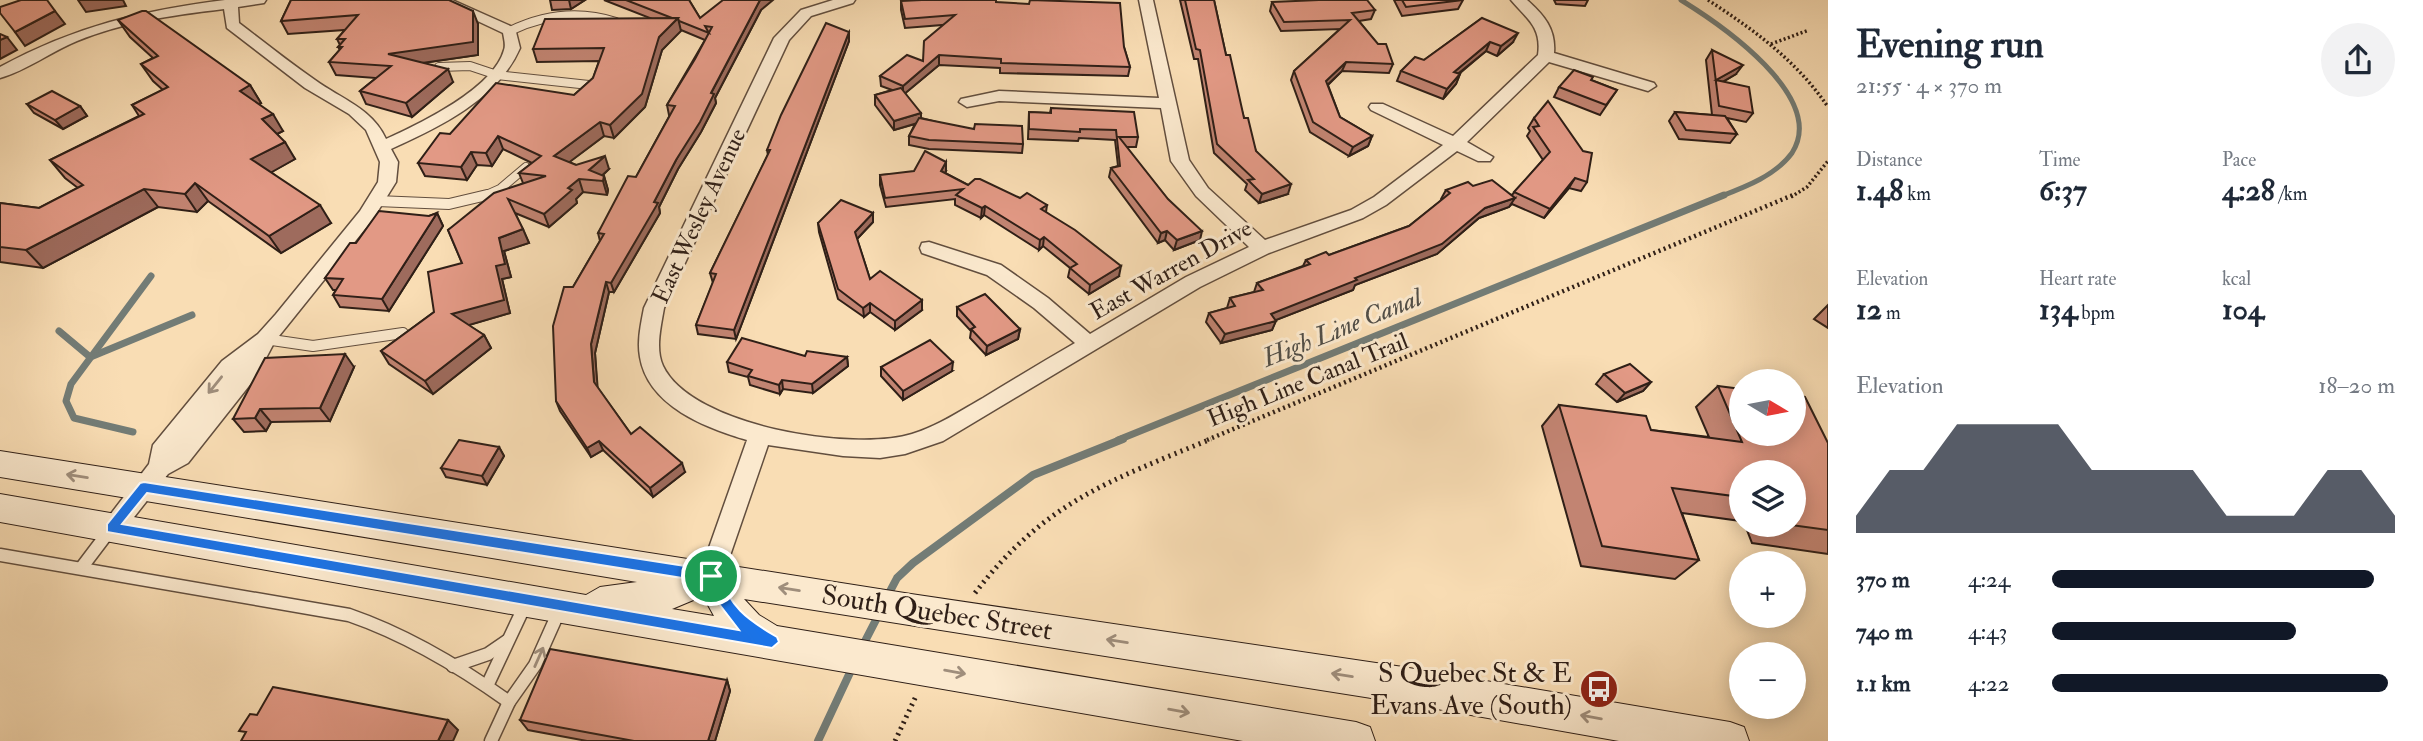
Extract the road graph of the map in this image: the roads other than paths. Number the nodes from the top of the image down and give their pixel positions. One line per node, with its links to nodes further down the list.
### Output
1 (258, 0): 6 (street)
2 (440, 0): 8 (street)
3 (848, 0): 28 (street, East Wesley Avenue)
4 (1146, 0): 16 (street)
5 (1518, 0): 9 (street)
6 (232, 2): 11 (street); 19 (street)
7 (616, 22): 8 (lane)
8 (510, 31): 12 (street)
9 (1546, 56): 14 (street); 18 (street, East Warren Drive)
10 (439, 67): 12 (lane)
11 (0, 73)
12 (497, 75): 13 (lane); 19 (street)
13 (589, 85)
14 (1648, 86)
15 (967, 102): 16 (street)
16 (1166, 103): 24 (street)
17 (1377, 107): 18 (street)
18 (1455, 144): 20 (street); 24 (street, East Warren Drive)
19 (384, 146): 22 (street)
20 (1484, 157)
21 (526, 167): 22 (lane)
22 (377, 201): 26 (street)
23 (929, 248): 27 (street)
24 (1262, 248): 27 (street, East Warren Drive)
25 (402, 333): 26 (lane)
26 (265, 339): 30 (street)
27 (1090, 345): 28 (street, East Warren Drive)
28 (760, 435): 35 (street)
29 (0, 464): 30 (main road, South Quebec Street, one-way to 29)
30 (152, 477): 32 (street); 35 (main road, South Quebec Street)
31 (0, 508): 32 (main road)
32 (112, 528): 34 (lane); 36 (main road)
33 (0, 555): 34 (lane)
34 (82, 567): 40 (lane)
35 (711, 576): 37 (main road); 39 (main road); 45 (main road, South Quebec Street, one-way to 35)
36 (527, 601): 37 (main road); 38 (lane)
37 (561, 607): 39 (main road); 42 (lane, one-way to 37)
38 (509, 639): 40 (lane); 41 (lane)
39 (772, 642): 44 (main road, one-way to 44)
40 (453, 666): 41 (lane)
41 (487, 686): 42 (lane)
42 (509, 702): 43 (lane)
43 (491, 741)
44 (1356, 741)
45 (1730, 741)

